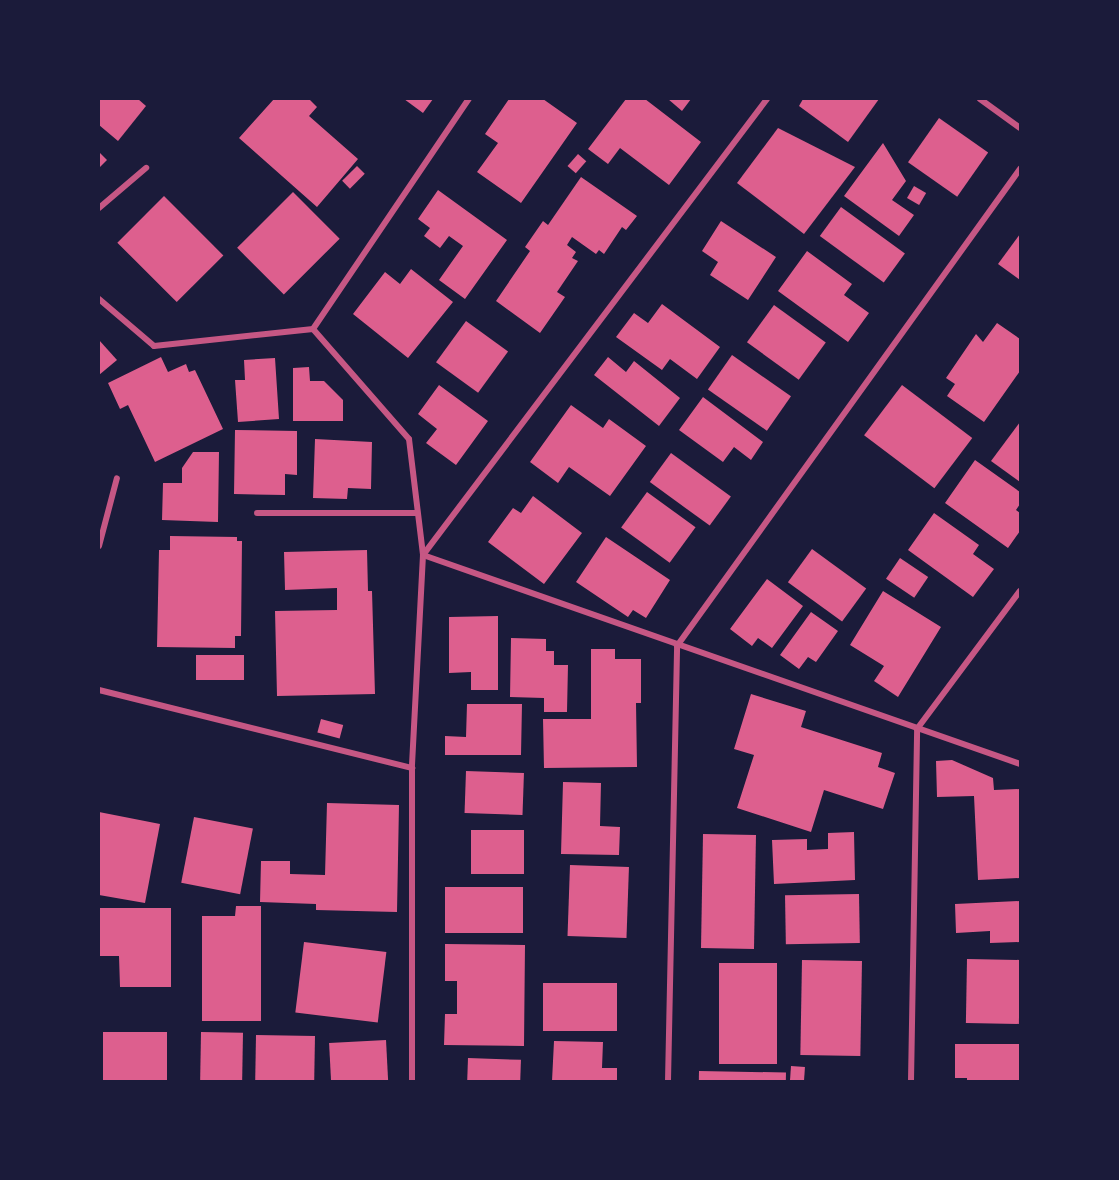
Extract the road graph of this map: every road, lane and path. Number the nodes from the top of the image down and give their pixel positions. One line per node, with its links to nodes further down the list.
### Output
1 (469, 99): 9 (street)
2 (766, 99): 14 (street)
3 (980, 99): 4 (street)
4 (1020, 128)
5 (146, 168): 7 (street)
6 (1020, 169): 16 (street)
7 (99, 208)
8 (99, 299): 9 (street)
9 (313, 329): 12 (street)
10 (117, 478): 13 (street)
11 (257, 513): 12 (street)
12 (417, 513): 14 (street)
13 (99, 546)
14 (423, 555): 16 (street); 20 (street)
15 (1020, 591): 18 (street)
16 (676, 646): 18 (street); 22 (street)
17 (99, 690): 20 (street)
18 (917, 729): 19 (street); 23 (street)
19 (1020, 764)
20 (412, 768): 21 (street)
21 (412, 1081)
22 (668, 1081)
23 (911, 1081)

